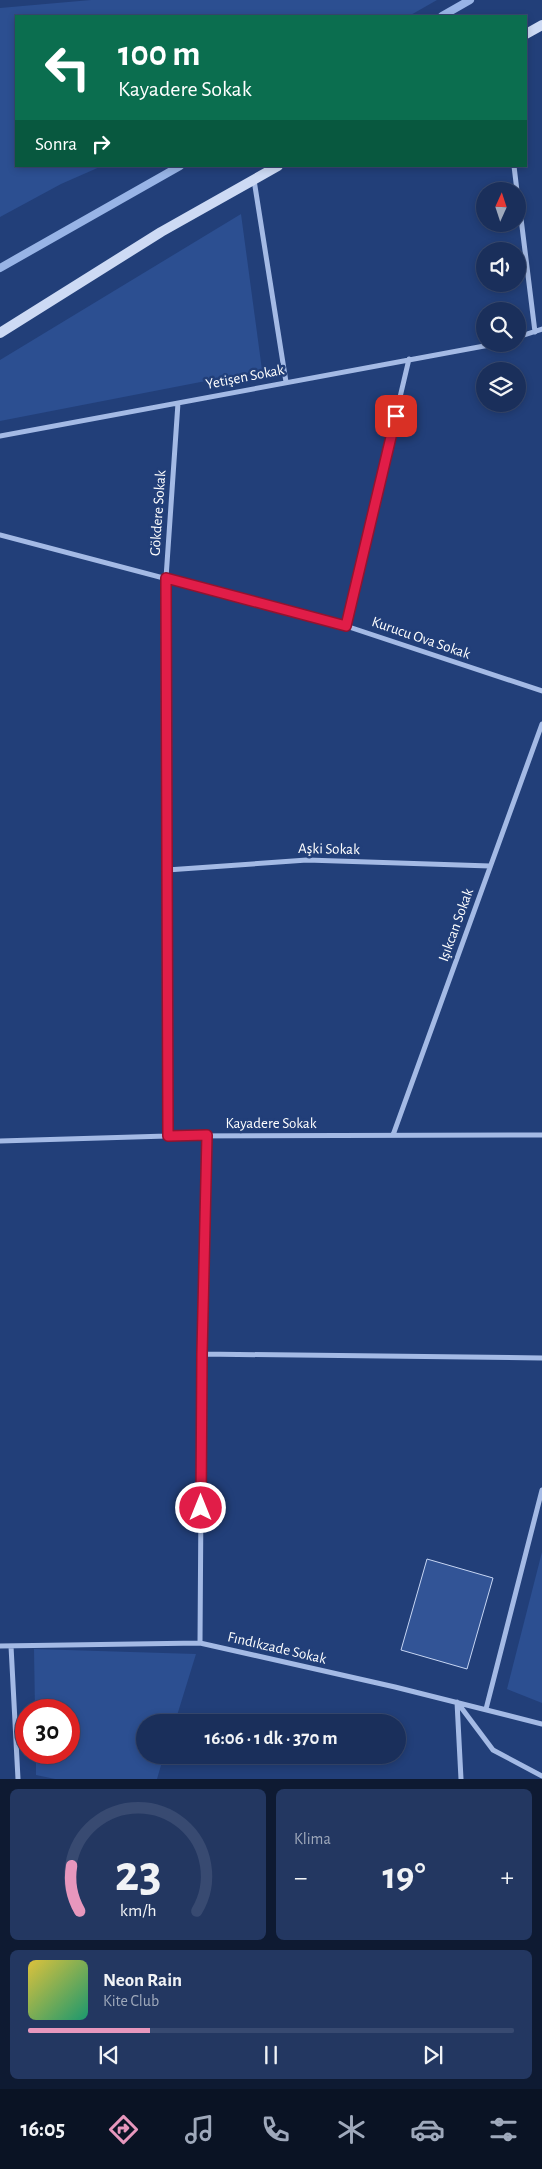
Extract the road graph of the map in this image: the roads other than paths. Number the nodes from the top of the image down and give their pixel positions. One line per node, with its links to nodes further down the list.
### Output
1 (542, 25): 2 (main road)
2 (527, 33)
3 (276, 167): 5 (main road)
4 (514, 167): 6 (street)
5 (254, 179): 10 (main road); 14 (street)
6 (516, 182)
7 (522, 232): 9 (street)
8 (542, 330): 9 (street)
9 (535, 332): 11 (street)
10 (0, 333)
11 (526, 335)
12 (476, 347): 13 (street, Yetişen Sokak)
13 (409, 359): 14 (street, Yetişen Sokak); 19 (street)
14 (286, 382): 15 (street, Yetişen Sokak)
15 (178, 403): 16 (street, Yetişen Sokak); 18 (street, Gökdere Sokak)
16 (0, 436)
17 (0, 535): 18 (street, Kurucu Ova Sokak)
18 (166, 578): 19 (street, Kurucu Ova Sokak); 23 (street, Gökdere Sokak)
19 (346, 626): 20 (street, Kurucu Ova Sokak)
20 (542, 692)
21 (542, 724): 22 (street, Işıkcan Sokak)
22 (490, 866): 23 (street, Aşki Sokak); 25 (street, Işıkcan Sokak)
23 (167, 870): 27 (street, Gökdere Sokak)
24 (207, 1135): 25 (street, Kayadere Sokak); 27 (street, Kayadere Sokak); 29 (street)
25 (393, 1135): 26 (street, Kayadere Sokak)
26 (542, 1135)
27 (168, 1136): 28 (street, Kayadere Sokak)
28 (0, 1141)
29 (202, 1354): 30 (street); 32 (street)
30 (542, 1358)
31 (542, 1490): 36 (street)
32 (200, 1643): 34 (street, Fındıkzade Sokak); 35 (street, Fındıkzade Sokak)
33 (0, 1646): 34 (street, Fındıkzade Sokak)
34 (11, 1646): 39 (street)
35 (457, 1702): 36 (street, Fındıkzade Sokak); 38 (street); 40 (street)
36 (486, 1709): 37 (street, Fındıkzade Sokak)
37 (542, 1724)
38 (542, 1776)
39 (18, 1779)
40 (461, 1779)

